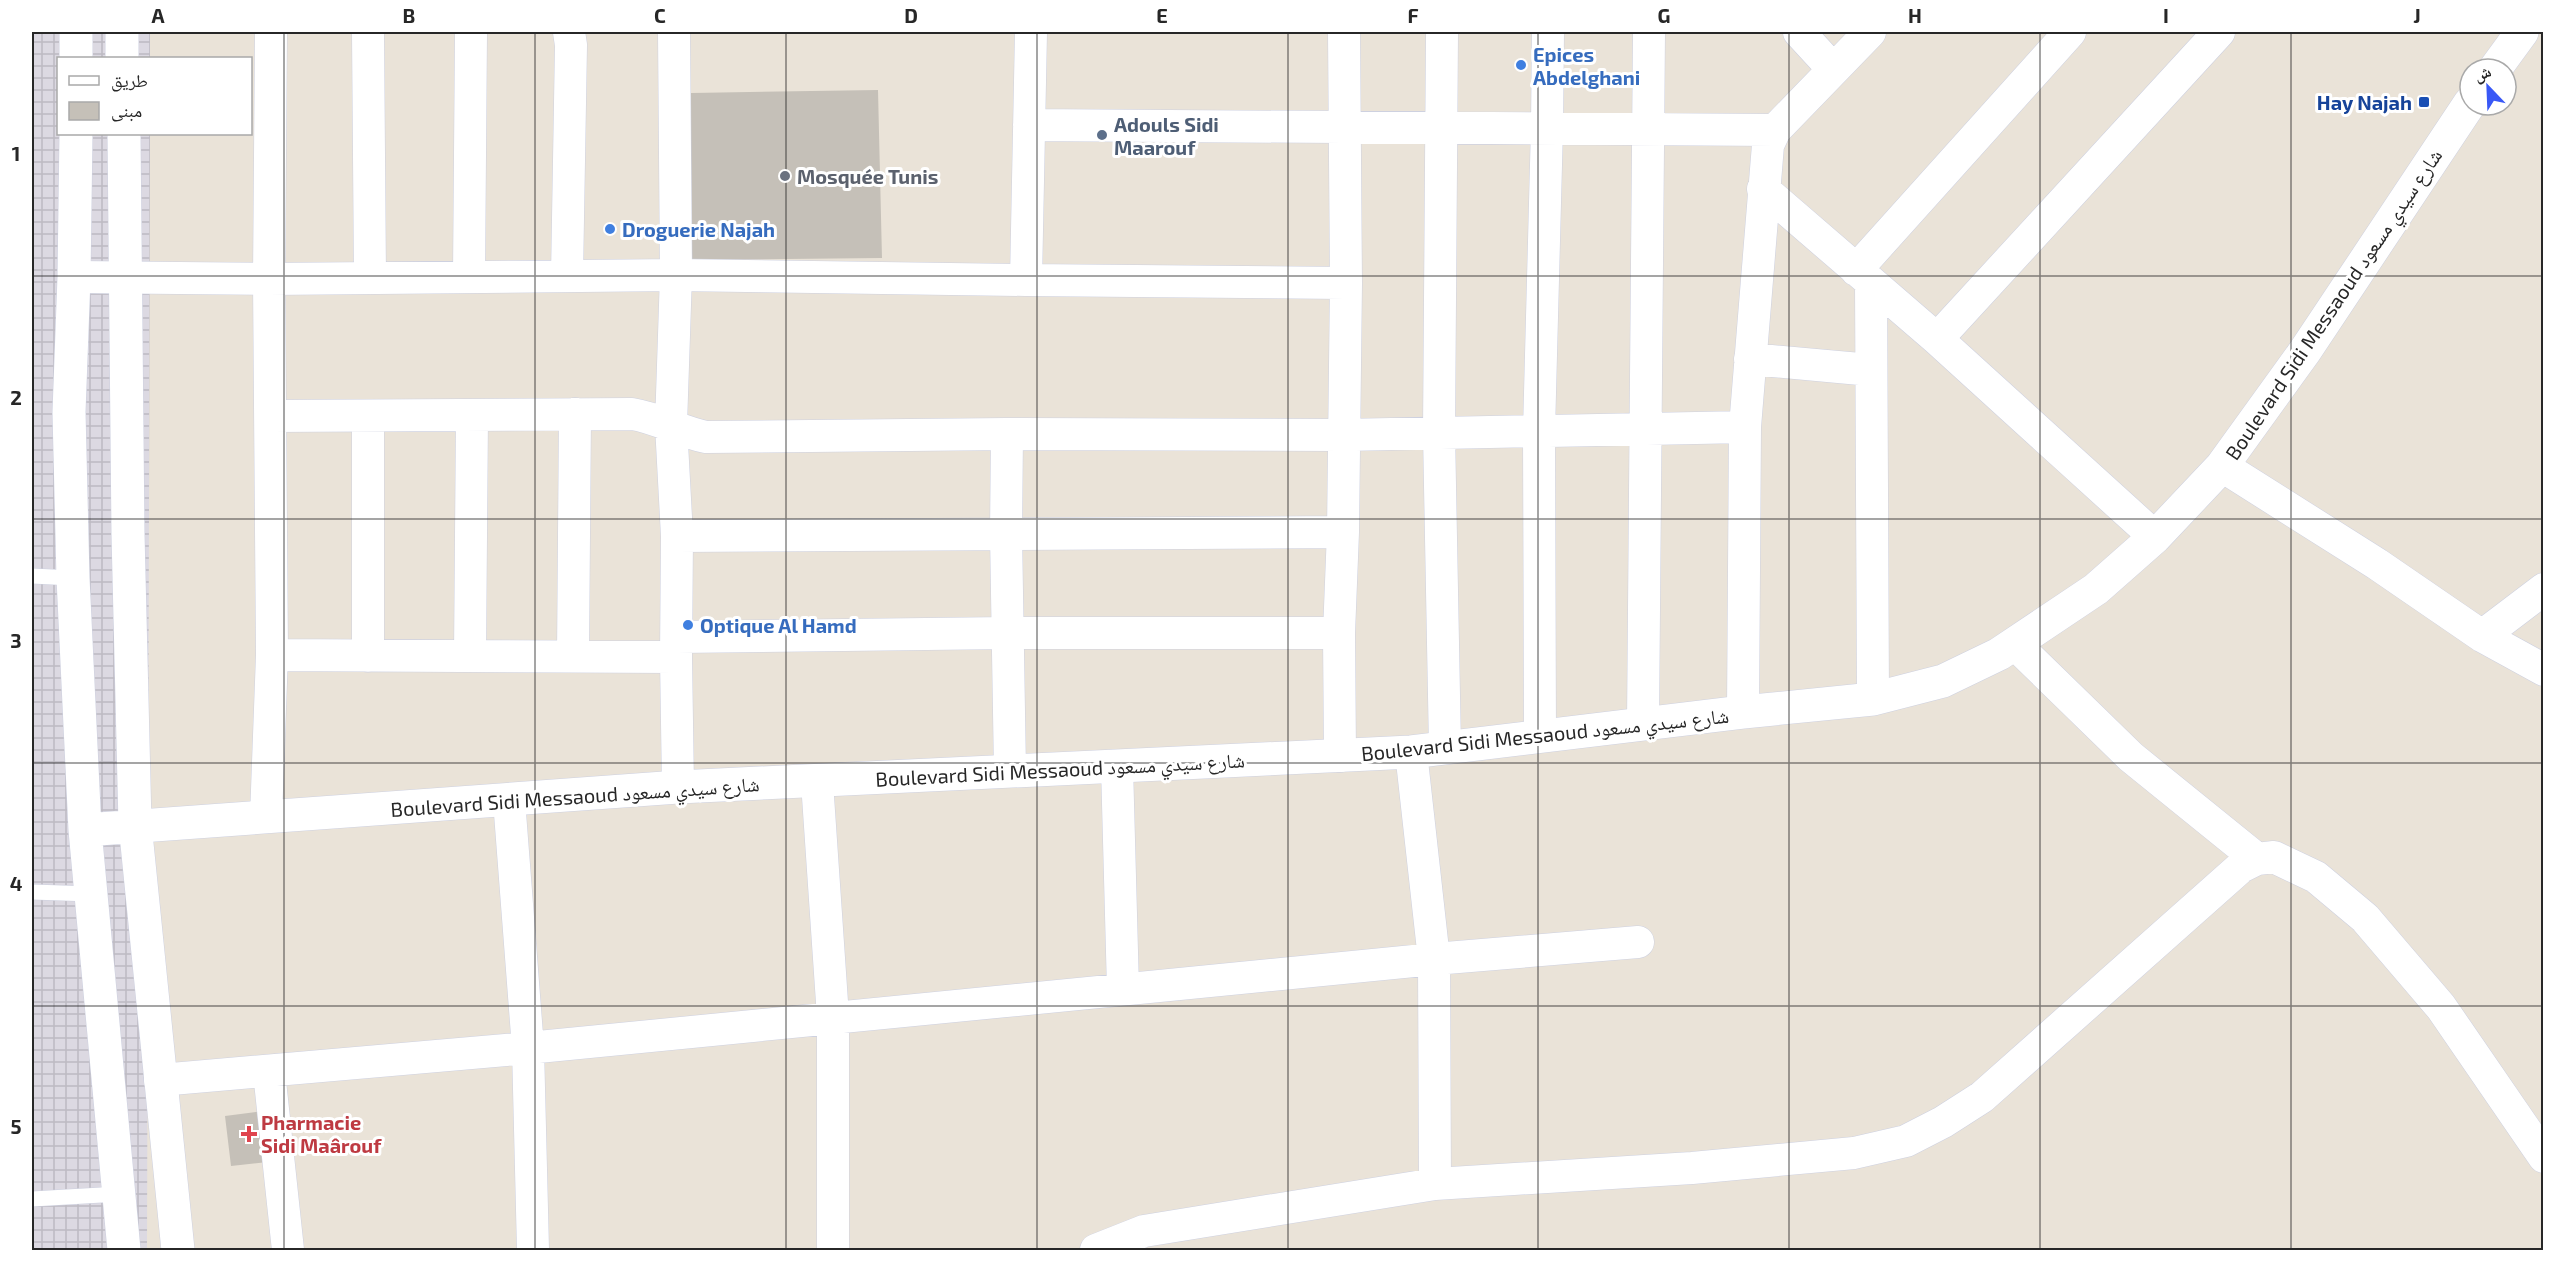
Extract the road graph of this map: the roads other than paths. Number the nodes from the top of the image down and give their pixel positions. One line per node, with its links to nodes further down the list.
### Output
1 (76, 32): 18 (street)
2 (122, 32): 19 (street)
3 (271, 32): 39 (street)
4 (368, 32): 38 (street)
5 (471, 32): 36 (street)
6 (569, 32): 33 (street)
7 (674, 32): 32 (street)
8 (1031, 32): 23 (street)
9 (1344, 32): 24 (street)
10 (1442, 32): 25 (street)
11 (1548, 32): 26 (street)
12 (1649, 32): 27 (street)
13 (1799, 32): 21 (street)
14 (1870, 32): 21 (street)
15 (2070, 32): 34 (street)
16 (2219, 32): 42 (street)
17 (2522, 32): 20 (street)
18 (76, 57)
19 (123, 57)
20 (2504, 57)
21 (1833, 69): 28 (street)
22 (2461, 117): 56 (street, Boulevard Sidi Messaoud شارع سيدي مسعود)
23 (1029, 125): 24 (street); 40 (street)
24 (1346, 125): 25 (street); 41 (street)
25 (1441, 126): 26 (street); 53 (street)
26 (1547, 127): 27 (street); 52 (street)
27 (1649, 129): 28 (street); 51 (street)
28 (1775, 130): 31 (street)
29 (76, 135): 35 (street)
30 (124, 135): 37 (street)
31 (1763, 189): 34 (street); 43 (street)
32 (676, 275): 33 (street); 40 (street); 49 (street)
33 (567, 276): 36 (street)
34 (1863, 276): 42 (street); 44 (street)
35 (74, 277): 37 (street); 62 (street)
36 (469, 277): 38 (street)
37 (126, 278): 39 (street); 87 (street)
38 (370, 278): 39 (street)
39 (269, 279): 47 (street)
40 (1026, 280): 41 (street)
41 (1346, 283): 55 (street)
42 (1937, 339): 60 (street)
43 (1750, 359): 44 (street); 50 (street)
44 (1871, 370): 74 (street)
45 (575, 414): 46 (street); 49 (street); 72 (street)
46 (472, 415): 48 (street); 71 (street)
47 (271, 416): 48 (street); 69 (street)
48 (368, 416): 70 (street)
49 (671, 425): 54 (street); 59 (street)
50 (1745, 427): 51 (street); 75 (street)
51 (1645, 430): 52 (street); 76 (street)
52 (1539, 431): 53 (street); 77 (street)
53 (1439, 433): 55 (street); 78 (street)
54 (1007, 434): 55 (street); 58 (street)
55 (1343, 435): 57 (street)
56 (2222, 466): 60 (street, Boulevard Sidi Messaoud شارع سيدي مسعود); 66 (street)
57 (1343, 532): 58 (street); 65 (street)
58 (1006, 533): 59 (street); 64 (street)
59 (677, 536): 68 (street)
60 (2155, 537): 67 (street, Boulevard Sidi Messaoud شارع سيدي مسعود)
61 (32, 576): 62 (lane)
62 (74, 578): 88 (street)
63 (2544, 589): 66 (street)
64 (1008, 633): 65 (street); 68 (street); 82 (street)
65 (1339, 633): 80 (street)
66 (2482, 636): 73 (street)
67 (2015, 644): 74 (street, Boulevard Sidi Messaoud شارع سيدي مسعود); 89 (street)
68 (676, 647): 72 (street); 84 (street)
69 (272, 656): 70 (street); 86 (street)
70 (368, 656): 71 (street)
71 (470, 656): 72 (street)
72 (573, 656)
73 (2544, 670)
74 (1873, 699): 75 (street, Boulevard Sidi Messaoud شارع سيدي مسعود)
75 (1743, 712): 76 (street, Boulevard Sidi Messaoud شارع سيدي مسعود)
76 (1643, 724): 77 (street, Boulevard Sidi Messaoud شارع سيدي مسعود)
77 (1540, 736): 78 (street, Boulevard Sidi Messaoud شارع سيدي مسعود)
78 (1445, 748): 79 (street, Boulevard Sidi Messaoud شارع سيدي مسعود)
79 (1411, 752): 80 (street, Boulevard Sidi Messaoud شارع سيدي مسعود); 93 (street)
80 (1340, 756): 81 (street, Boulevard Sidi Messaoud شارع سيدي مسعود)
81 (1117, 766): 82 (street, Boulevard Sidi Messaoud شارع سيدي مسعود); 94 (street)
82 (1011, 771): 83 (street, Boulevard Sidi Messaoud شارع سيدي مسعود)
83 (817, 782): 84 (street, Boulevard Sidi Messaoud شارع سيدي مسعود); 95 (street)
84 (678, 787): 85 (street, Boulevard Sidi Messaoud شارع سيدي مسعود)
85 (509, 800): 86 (street, Boulevard Sidi Messaoud شارع سيدي مسعود); 96 (street)
86 (266, 817): 87 (street, Boulevard Sidi Messaoud شارع سيدي مسعود)
87 (135, 824): 88 (street, Boulevard Sidi Messaoud شارع سيدي مسعود); 98 (street)
88 (85, 830): 91 (street)
89 (2257, 859): 99 (street); 100 (street)
90 (32, 892): 91 (lane)
91 (92, 894): 101 (street)
92 (1638, 942): 93 (street)
93 (1434, 959): 94 (street); 100 (street)
94 (1123, 989): 95 (street)
95 (833, 1017): 96 (street); 107 (street)
96 (528, 1048): 97 (street); 106 (street)
97 (269, 1072): 98 (street); 105 (street)
98 (160, 1080): 104 (street)
99 (2544, 1157)
100 (1435, 1185): 108 (street)
101 (118, 1194): 102 (lane); 103 (street)
102 (32, 1199)
103 (124, 1251)
104 (178, 1251)
105 (288, 1251)
106 (534, 1251)
107 (833, 1251)
108 (1096, 1251)

